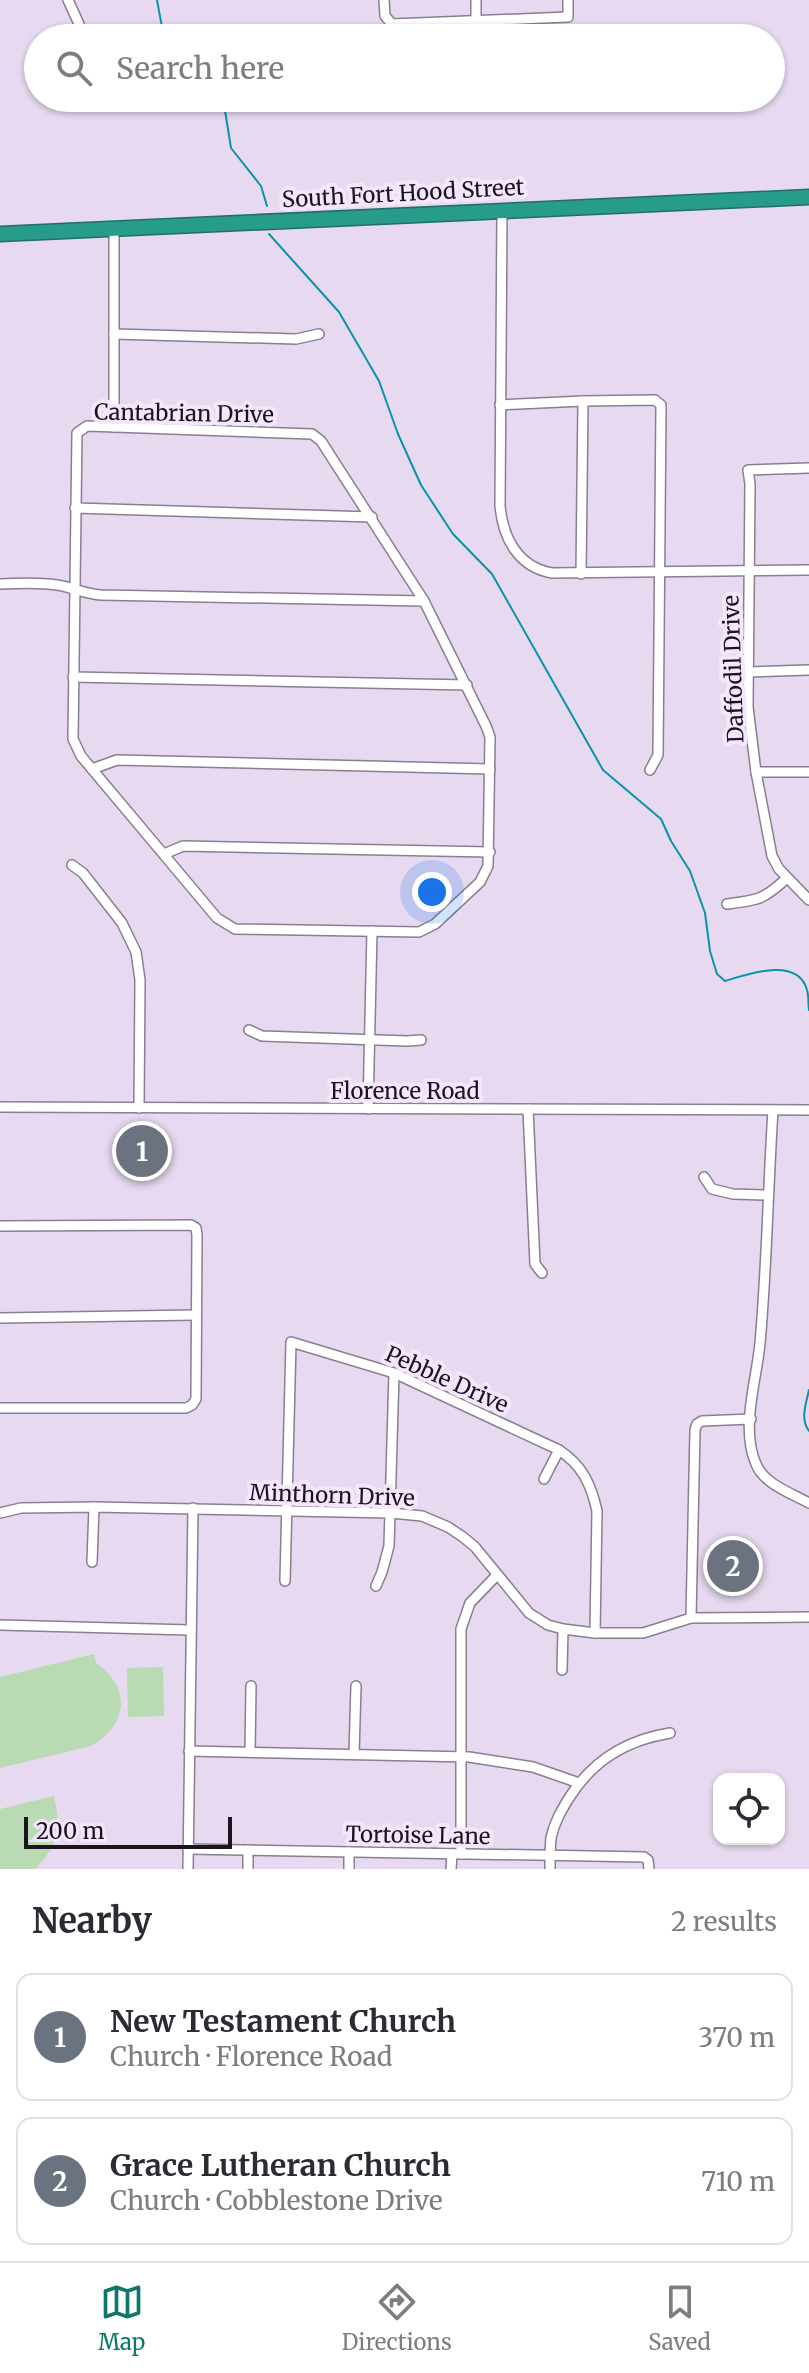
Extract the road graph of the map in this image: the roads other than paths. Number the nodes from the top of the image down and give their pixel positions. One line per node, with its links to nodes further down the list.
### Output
1 (68, 0): 6 (street)
2 (384, 0): 5 (street)
3 (476, 0): 5 (street)
4 (568, 0): 5 (street)
5 (476, 21)
6 (79, 24)
7 (809, 197): 8 (highway, South Fort Hood Street)
8 (502, 210): 9 (highway, South Fort Hood Street); 14 (street)
9 (114, 228): 10 (highway, South Fort Hood Street); 11 (street)
10 (0, 234)
11 (114, 334): 12 (street); 15 (street)
12 (319, 334)
13 (583, 401): 14 (street); 21 (street); 22 (street)
14 (500, 405): 22 (street)
15 (114, 427): 17 (street, Cantabrian Drive); 18 (street, Cantabrian Drive)
16 (809, 468): 20 (street, Daffodil Drive)
17 (75, 508): 18 (street); 24 (street, Cantabrian Drive)
18 (372, 517): 25 (street, Cantabrian Drive)
19 (809, 570): 20 (street)
20 (748, 571): 21 (street); 27 (street, Daffodil Drive)
21 (659, 572): 22 (street); 32 (street)
22 (581, 574)
23 (0, 584): 24 (street)
24 (75, 590): 25 (street); 28 (street, Cantabrian Drive)
25 (424, 601): 29 (street, Cantabrian Drive)
26 (809, 670): 27 (street)
27 (748, 672): 33 (street, Daffodil Drive)
28 (73, 677): 29 (street); 30 (street, Cantabrian Drive)
29 (467, 685): 31 (street, Cantabrian Drive)
30 (92, 769): 31 (street); 36 (street, Cantabrian Drive)
31 (490, 769): 35 (street, Cantabrian Drive)
32 (650, 770)
33 (756, 772): 34 (street); 38 (street, Daffodil Drive)
34 (809, 772)
35 (490, 852): 36 (street); 41 (street, Cantabrian Drive)
36 (164, 854): 41 (street, Cantabrian Drive)
37 (72, 865): 46 (street)
38 (787, 878): 39 (street, Daffodil Drive); 40 (street)
39 (809, 900)
40 (727, 904)
41 (372, 931): 43 (street)
42 (249, 1030): 43 (street)
43 (370, 1039): 44 (street); 47 (street)
44 (421, 1040)
45 (0, 1107): 46 (street, Florence Road)
46 (139, 1108): 47 (street, Florence Road)
47 (368, 1109): 48 (street, Florence Road)
48 (528, 1109): 49 (street, Florence Road); 54 (street)
49 (773, 1110): 50 (street, Florence Road); 52 (street)
50 (809, 1110)
51 (704, 1177): 52 (street)
52 (768, 1195): 59 (street)
53 (0, 1226): 55 (street)
54 (542, 1273)
55 (195, 1315): 56 (street); 58 (street)
56 (0, 1318)
57 (394, 1373): 60 (street, Pebble Drive); 65 (street, Pebble Drive); 67 (street)
58 (0, 1408)
59 (751, 1419): 62 (street); 73 (street)
60 (559, 1450): 61 (street); 77 (street, Pebble Drive)
61 (544, 1479)
62 (809, 1503)
63 (94, 1507): 64 (street, Minthorn Drive); 66 (street, Minthorn Drive); 68 (street)
64 (193, 1508): 65 (street, Minthorn Drive); 76 (street)
65 (287, 1511): 67 (street, Minthorn Drive); 70 (street)
66 (0, 1513)
67 (391, 1513): 69 (street, Minthorn Drive); 71 (street)
68 (92, 1562)
69 (497, 1575): 75 (street, Minthorn Drive); 85 (street)
70 (285, 1581)
71 (376, 1586)
72 (809, 1617): 73 (street, Minthorn Drive)
73 (691, 1618): 77 (street, Minthorn Drive)
74 (0, 1625): 76 (street)
75 (563, 1629): 77 (street, Minthorn Drive); 78 (street)
76 (190, 1630): 82 (street)
77 (595, 1633)
78 (562, 1670)
79 (251, 1686): 83 (street)
80 (356, 1686): 84 (street)
81 (670, 1733): 86 (street)
82 (189, 1751): 83 (street); 87 (street)
83 (250, 1752): 84 (street)
84 (354, 1754): 85 (street)
85 (460, 1756): 86 (street); 90 (street)
86 (579, 1783): 91 (street)
87 (188, 1849): 88 (street, Tortoise Lane); 93 (street)
88 (248, 1850): 89 (street, Tortoise Lane); 94 (street)
89 (349, 1852): 90 (street, Tortoise Lane); 95 (street)
90 (456, 1854): 91 (street, Tortoise Lane); 96 (street)
91 (550, 1855): 92 (street, Tortoise Lane); 97 (street)
92 (648, 1864)
93 (188, 1869)
94 (248, 1869)
95 (349, 1869)
96 (451, 1869)
97 (550, 1869)

